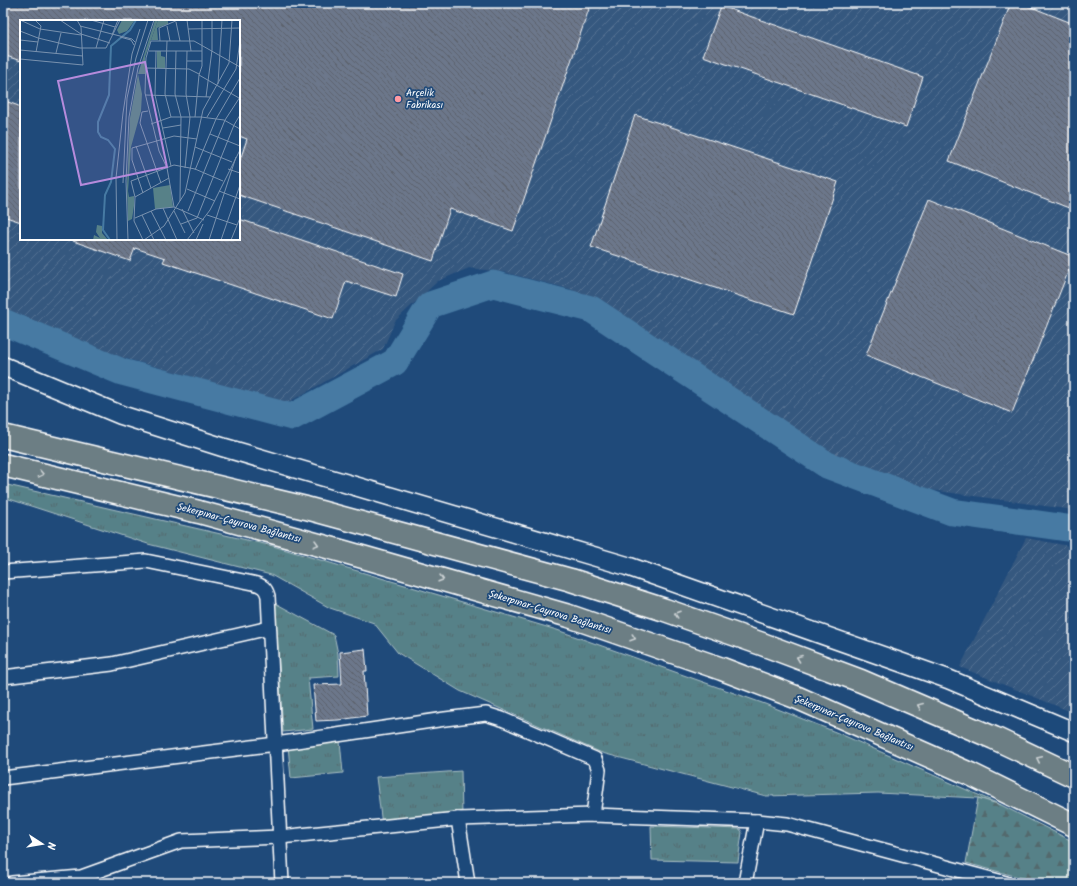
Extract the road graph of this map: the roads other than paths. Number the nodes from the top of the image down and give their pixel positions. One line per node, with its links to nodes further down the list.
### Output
1 (3, 366): 7 (street)
2 (3, 436): 9 (highway, one-way to 2)
3 (3, 466): 14 (highway, Şekerpınar-Çayırova Bağlantısı, one-way to 14)
4 (3, 572): 5 (street)
5 (270, 628): 6 (street); 8 (street)
6 (3, 677)
7 (1074, 732)
8 (276, 744): 10 (street); 11 (street); 15 (street)
9 (1074, 776)
10 (3, 778)
11 (593, 815): 12 (street); 13 (street)
12 (458, 819): 15 (street); 18 (street)
13 (757, 821): 19 (street); 20 (street)
14 (1074, 826)
15 (280, 837): 16 (street); 17 (street)
16 (12, 883)
17 (282, 883)
18 (468, 883)
19 (745, 883)
20 (1006, 883)

